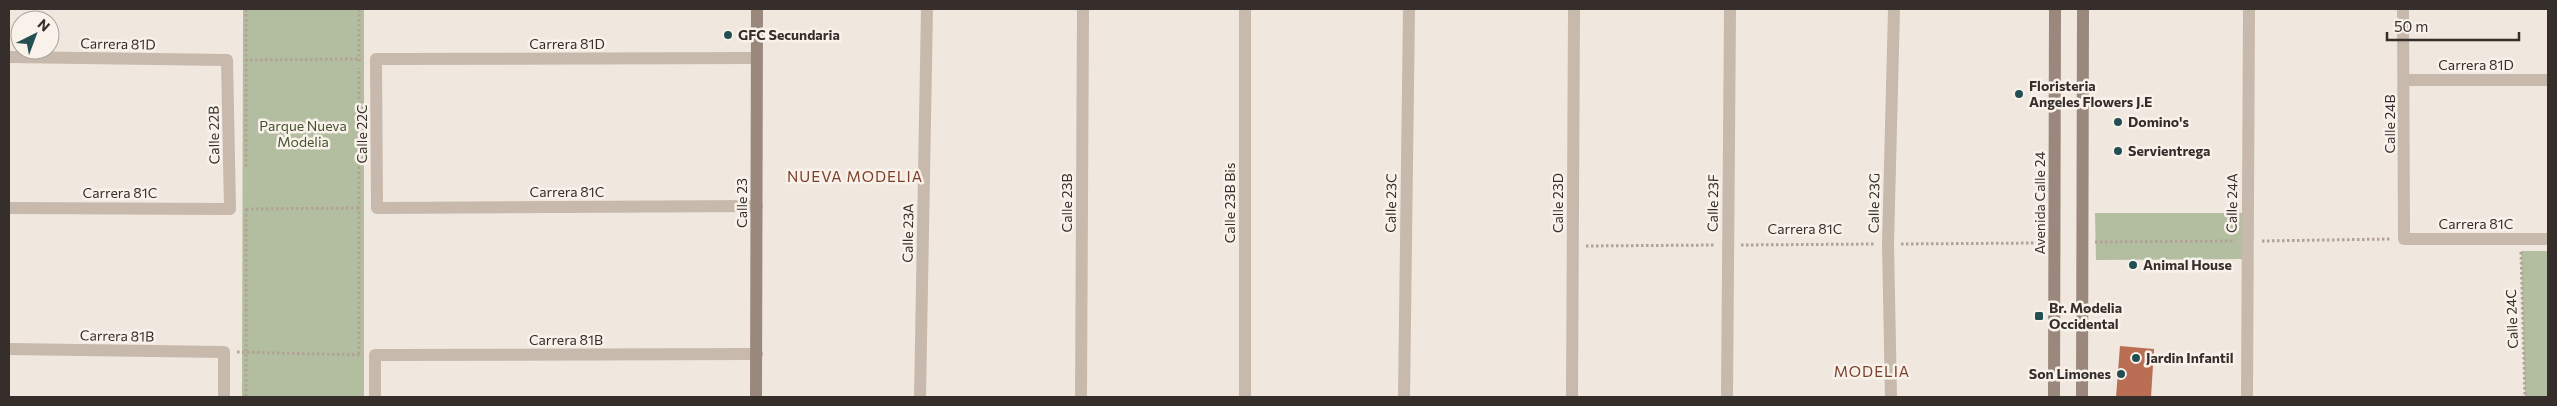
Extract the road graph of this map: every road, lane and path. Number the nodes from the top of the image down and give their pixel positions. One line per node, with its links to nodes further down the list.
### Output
1 (359, 9): 18 (path)
2 (757, 9): 15 (main road, Calle 23)
3 (927, 9): 42 (street, Calle 23A)
4 (1083, 9): 43 (street, Calle 23B)
5 (1245, 9): 44 (street, Calle 23B Bis)
6 (1409, 9): 45 (street, Calle 23C)
7 (1574, 9): 32 (street, Calle 23D)
8 (1730, 9): 31 (street, Calle 23F)
9 (1894, 9): 30 (street, Calle 23G)
10 (2055, 9): 49 (main road, Avenida Calle 24)
11 (2083, 9): 50 (main road)
12 (2249, 9): 51 (street, Calle 24A)
13 (2403, 9): 19 (street, Calle 24B)
14 (9, 57): 17 (street, Carrera 81D)
15 (757, 58): 16 (street, Carrera 81D); 21 (main road, Calle 23)
16 (376, 59): 18 (path); 24 (street, Calle 22C)
17 (227, 60): 18 (path); 25 (street, Calle 22B)
18 (359, 60): 23 (path)
19 (2405, 80): 20 (street, Carrera 81D); 26 (street, Calle 24B)
20 (2548, 80)
21 (757, 206): 24 (street, Carrera 81C); 35 (main road, Calle 23)
22 (9, 208): 25 (street, Carrera 81C)
23 (359, 208): 24 (path); 25 (path); 36 (path)
24 (377, 208)
25 (230, 209)
26 (2404, 239): 27 (street, Carrera 81C)
27 (2521, 239): 28 (street, Carrera 81C); 52 (path, Calle 24C)
28 (2548, 239)
29 (2038, 242): 30 (path, Carrera 81C)
30 (1888, 244): 31 (path, Carrera 81C); 48 (street, Calle 23G)
31 (1728, 245): 32 (path, Carrera 81C); 47 (street, Calle 23F)
32 (1572, 246): 46 (street, Calle 23D)
33 (9, 349): 34 (street, Carrera 81B)
34 (224, 352): 36 (path); 39 (street)
35 (756, 354): 37 (street, Carrera 81B); 41 (main road, Calle 23)
36 (359, 355): 37 (path); 38 (path)
37 (375, 355): 40 (street)
38 (359, 363)
39 (224, 397)
40 (375, 397)
41 (756, 397)
42 (920, 397)
43 (1081, 397)
44 (1245, 397)
45 (1404, 397)
46 (1572, 397)
47 (1727, 397)
48 (1891, 397)
49 (2054, 397)
50 (2082, 397)
51 (2247, 397)
52 (2525, 397)

